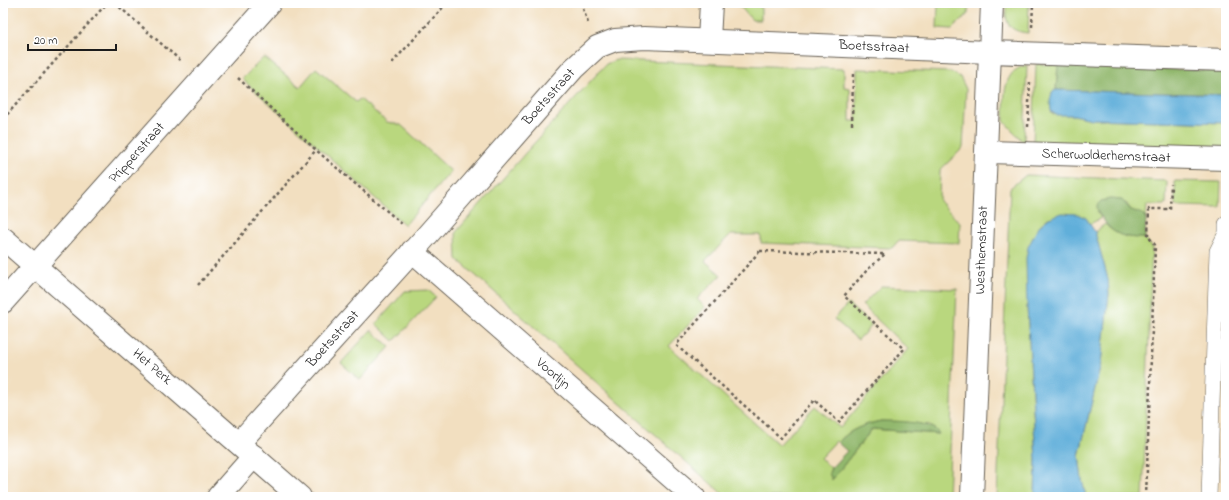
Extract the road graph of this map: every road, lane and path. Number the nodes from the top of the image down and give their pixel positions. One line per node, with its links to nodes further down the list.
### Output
1 (107, 3): 14 (path)
2 (115, 3): 13 (path)
3 (270, 3): 10 (street, Pripperstraat)
4 (447, 3): 12 (path)
5 (711, 3): 7 (street)
6 (992, 3): 9 (street, Westhemstraat)
7 (709, 40): 8 (street, Boetsstraat); 22 (street, Boetsstraat)
8 (854, 46): 9 (street, Boetsstraat); 15 (path)
9 (990, 52): 11 (street); 17 (street, Westhemstraat)
10 (218, 60): 13 (street, Pripperstraat); 16 (path)
11 (1226, 60)
12 (392, 63)
13 (203, 80): 24 (street, Pripperstraat)
14 (3, 118)
15 (852, 125)
16 (316, 150): 22 (path); 25 (path)
17 (986, 152): 18 (street, Scherwolderhemstraat); 31 (street, Westhemstraat)
18 (1172, 158): 19 (street, Scherwolderhemstraat); 32 (path)
19 (1226, 159)
20 (1226, 224): 33 (lane)
21 (3, 238): 24 (street, Het Perk)
22 (417, 246): 27 (street, Boetsstraat); 30 (street, Voorlijn)
23 (885, 254): 23 (path)
24 (35, 265): 26 (street, Pripperstraat); 27 (street, Het Perk)
25 (198, 286)
26 (3, 302)
27 (247, 450): 28 (street, Boetsstraat); 29 (street, Het Perk)
28 (218, 497)
29 (300, 497)
30 (694, 497)
31 (972, 497)
32 (1146, 497)
33 (1209, 497)

